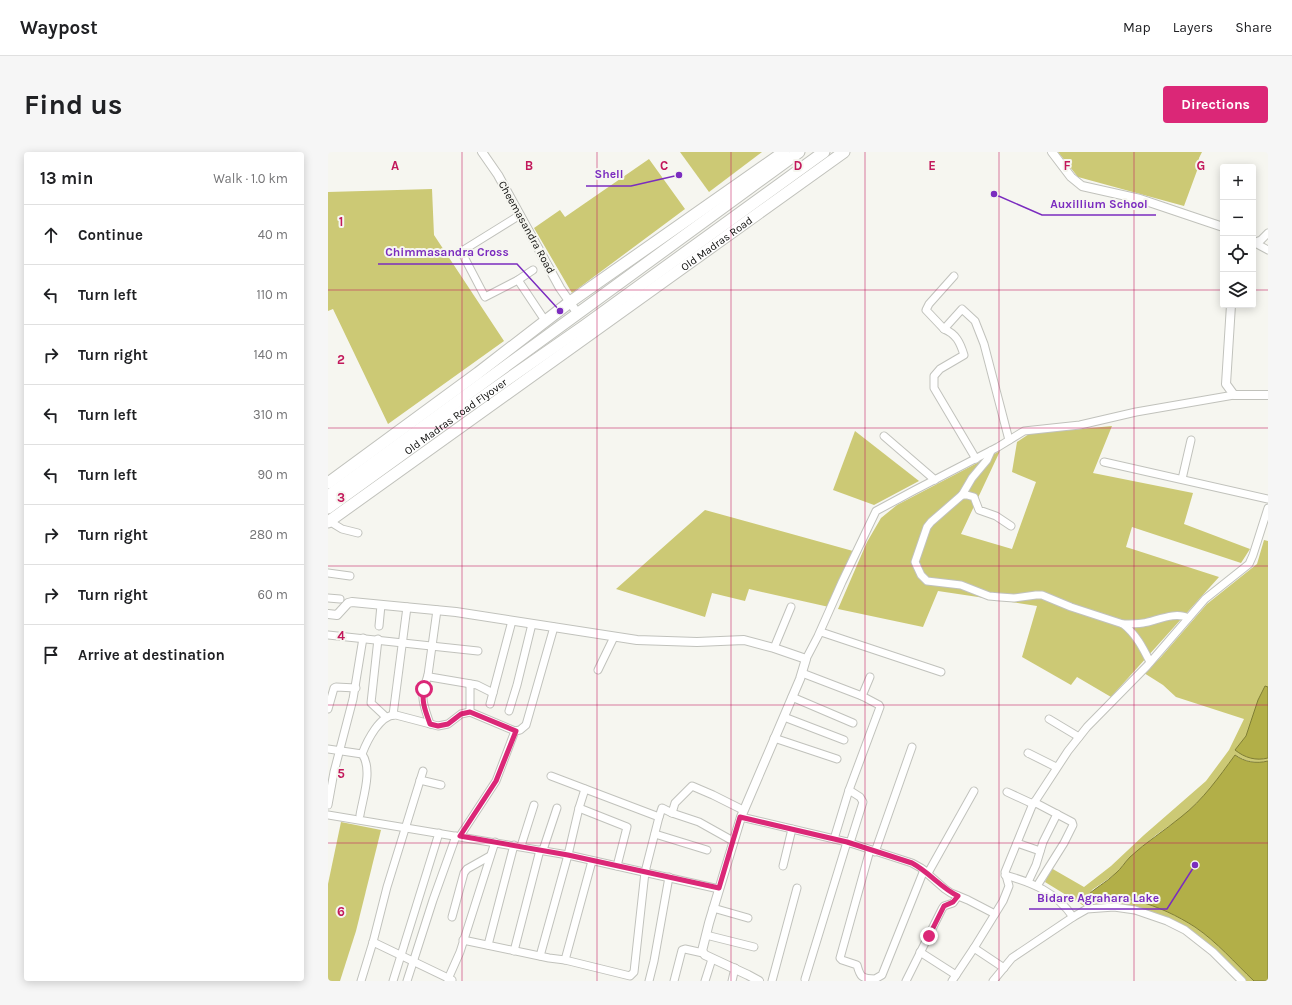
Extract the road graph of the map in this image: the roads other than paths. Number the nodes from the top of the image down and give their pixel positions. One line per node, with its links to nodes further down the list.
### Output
1 (482, 152): 7 (street, Cheemasandra Road)
2 (784, 152): 16 (main road)
3 (799, 152): 18 (main road)
4 (824, 152): 21 (main road, Old Madras Road)
5 (844, 152): 21 (main road, Old Madras Road)
6 (1052, 152): 8 (street)
7 (520, 215): 15 (street); 16 (street, Cheemasandra Road)
8 (1220, 226)
9 (1268, 233): 10 (street)
10 (1256, 242)
11 (1256, 244): 12 (street)
12 (1268, 250)
13 (533, 270): 15 (street)
14 (954, 276): 20 (street)
15 (518, 280): 19 (street)
16 (570, 302): 18 (street, Cheemasandra Road); 19 (main road)
17 (1231, 308): 22 (street)
18 (578, 314): 30 (main road, Old Madras Road Flyover)
19 (546, 322): 33 (main road)
20 (944, 329): 25 (street); 28 (street)
21 (587, 330): 30 (main road, Old Madras Road Flyover); 39 (main road)
22 (1234, 395): 23 (street); 25 (street)
23 (1268, 395)
24 (884, 436): 32 (street)
25 (1009, 440): 27 (street)
26 (1191, 440): 31 (street)
27 (991, 451): 28 (street); 34 (street)
28 (976, 459): 32 (street)
29 (1104, 462): 31 (street)
30 (374, 468): 35 (main road, Old Madras Road Flyover); 37 (main road, Old Madras Road Flyover)
31 (1182, 479): 36 (street)
32 (935, 480): 57 (street)
33 (328, 482)
34 (962, 495): 40 (street); 54 (street)
35 (328, 496)
36 (1268, 499)
37 (328, 508)
38 (1268, 508): 51 (street)
39 (329, 522): 41 (street)
40 (1011, 526)
41 (358, 533)
42 (328, 573): 43 (street)
43 (350, 576)
44 (328, 598): 45 (street)
45 (340, 600)
46 (381, 605): 47 (street); 50 (street); 55 (street)
47 (407, 607): 49 (street); 62 (street)
48 (791, 607): 64 (street)
49 (437, 610): 52 (street); 63 (street)
50 (328, 614)
51 (1188, 618): 54 (street); 67 (street)
52 (512, 621): 53 (street); 75 (street)
53 (532, 624): 56 (street); 81 (street)
54 (1123, 624): 67 (street)
55 (379, 626)
56 (554, 627): 59 (street); 88 (street)
57 (820, 632): 66 (street); 69 (street)
58 (328, 634): 60 (street)
59 (614, 637): 64 (street); 68 (street)
60 (363, 638): 61 (street); 74 (street)
61 (378, 640): 62 (street); 83 (street)
62 (403, 642): 63 (street); 83 (street)
63 (432, 646): 65 (street); 71 (street)
64 (774, 648): 66 (street)
65 (478, 651)
66 (806, 659): 70 (street)
67 (1150, 662): 89 (street)
68 (598, 670)
69 (941, 672)
70 (802, 673): 76 (street); 77 (street)
71 (428, 675): 73 (street); 87 (street)
72 (870, 677): 76 (street)
73 (470, 684): 75 (street); 82 (street)
74 (356, 688): 78 (street); 94 (street)
75 (494, 693): 79 (street)
76 (862, 696): 104 (street)
77 (792, 697): 84 (street); 86 (street)
78 (329, 699): 80 (street)
79 (490, 704)
80 (328, 709)
81 (509, 711)
82 (470, 712): 87 (street); 88 (street)
83 (389, 716): 87 (street); 96 (street)
84 (784, 717): 90 (street); 91 (street)
85 (1049, 719): 89 (street)
86 (853, 723)
87 (430, 724)
88 (516, 731): 122 (street)
89 (1079, 737): 98 (street)
90 (774, 738): 97 (street); 113 (street)
91 (844, 740)
92 (912, 747): 131 (street)
93 (328, 749): 94 (street)
94 (340, 750): 96 (street); 107 (street)
95 (1028, 753): 98 (street)
96 (362, 754): 116 (street)
97 (837, 759)
98 (1056, 767): 108 (street)
99 (423, 771): 101 (street)
100 (551, 776): 103 (street)
101 (420, 780): 102 (street); 118 (street)
102 (441, 785)
103 (585, 789): 111 (street); 117 (street)
104 (849, 790): 123 (street); 126 (street)
105 (974, 791): 139 (street)
106 (1007, 792): 108 (street)
107 (328, 801)
108 (1033, 803): 114 (street); 127 (street)
109 (534, 805): 128 (street)
110 (557, 808): 129 (street)
111 (579, 808): 133 (street); 136 (street)
112 (672, 813): 113 (street); 117 (street); 124 (street)
113 (742, 813): 119 (street); 124 (street)
114 (1057, 814): 132 (street); 143 (street)
115 (328, 815): 118 (street)
116 (360, 815)
117 (659, 816): 121 (street)
118 (406, 828): 120 (street); 154 (street)
119 (792, 829): 123 (street); 137 (street)
120 (439, 833): 122 (street); 161 (street)
121 (655, 834): 130 (street); 138 (street)
122 (458, 836): 125 (street); 165 (street)
123 (834, 839): 126 (street)
124 (733, 841): 144 (street)
125 (495, 842): 128 (street); 134 (street)
126 (848, 843): 131 (street); 170 (street)
127 (1017, 843): 132 (street); 140 (street)
128 (518, 846): 129 (street); 155 (street)
129 (542, 850): 133 (street); 158 (street)
130 (707, 850)
131 (873, 851): 139 (street); 168 (street)
132 (1040, 851): 142 (street)
133 (568, 855): 135 (street); 162 (street)
134 (490, 856): 149 (street); 153 (street)
135 (592, 861): 136 (street); 164 (street)
136 (617, 866): 138 (street)
137 (783, 866)
138 (645, 872): 141 (street); 164 (street)
139 (926, 872): 146 (street); 168 (street)
140 (1005, 875): 142 (street); 148 (street)
141 (669, 877): 144 (street); 175 (street)
142 (1028, 882): 143 (street)
143 (1038, 886): 150 (street)
144 (719, 888): 147 (street)
145 (797, 888): 180 (street)
146 (958, 896): 148 (street); 159 (street)
147 (713, 908): 151 (street); 152 (street)
148 (995, 914): 157 (street)
149 (452, 917)
150 (1073, 917): 167 (street); 183 (street)
151 (748, 918)
152 (706, 934): 156 (street); 160 (street)
153 (463, 940): 155 (street); 171 (street)
154 (373, 942): 161 (street); 172 (street)
155 (488, 945): 158 (street)
156 (754, 947)
157 (974, 948): 167 (street); 169 (street)
158 (514, 951): 162 (street)
159 (920, 952): 169 (street); 181 (street)
160 (703, 953): 163 (street); 176 (street)
161 (400, 955): 165 (street); 173 (street)
162 (540, 956): 164 (street)
163 (712, 959): 166 (street); 177 (street)
164 (564, 960)
165 (413, 961): 171 (street); 174 (street)
166 (735, 968): 178 (street); 179 (street)
167 (1004, 968): 182 (street)
168 (857, 978)
169 (954, 978)
170 (805, 979)
171 (450, 980)
172 (360, 981)
173 (393, 981)
174 (407, 981)
175 (649, 981)
176 (674, 981)
177 (705, 981)
178 (732, 981)
179 (759, 981)
180 (772, 981)
181 (906, 981)
182 (993, 981)
183 (1242, 981)

